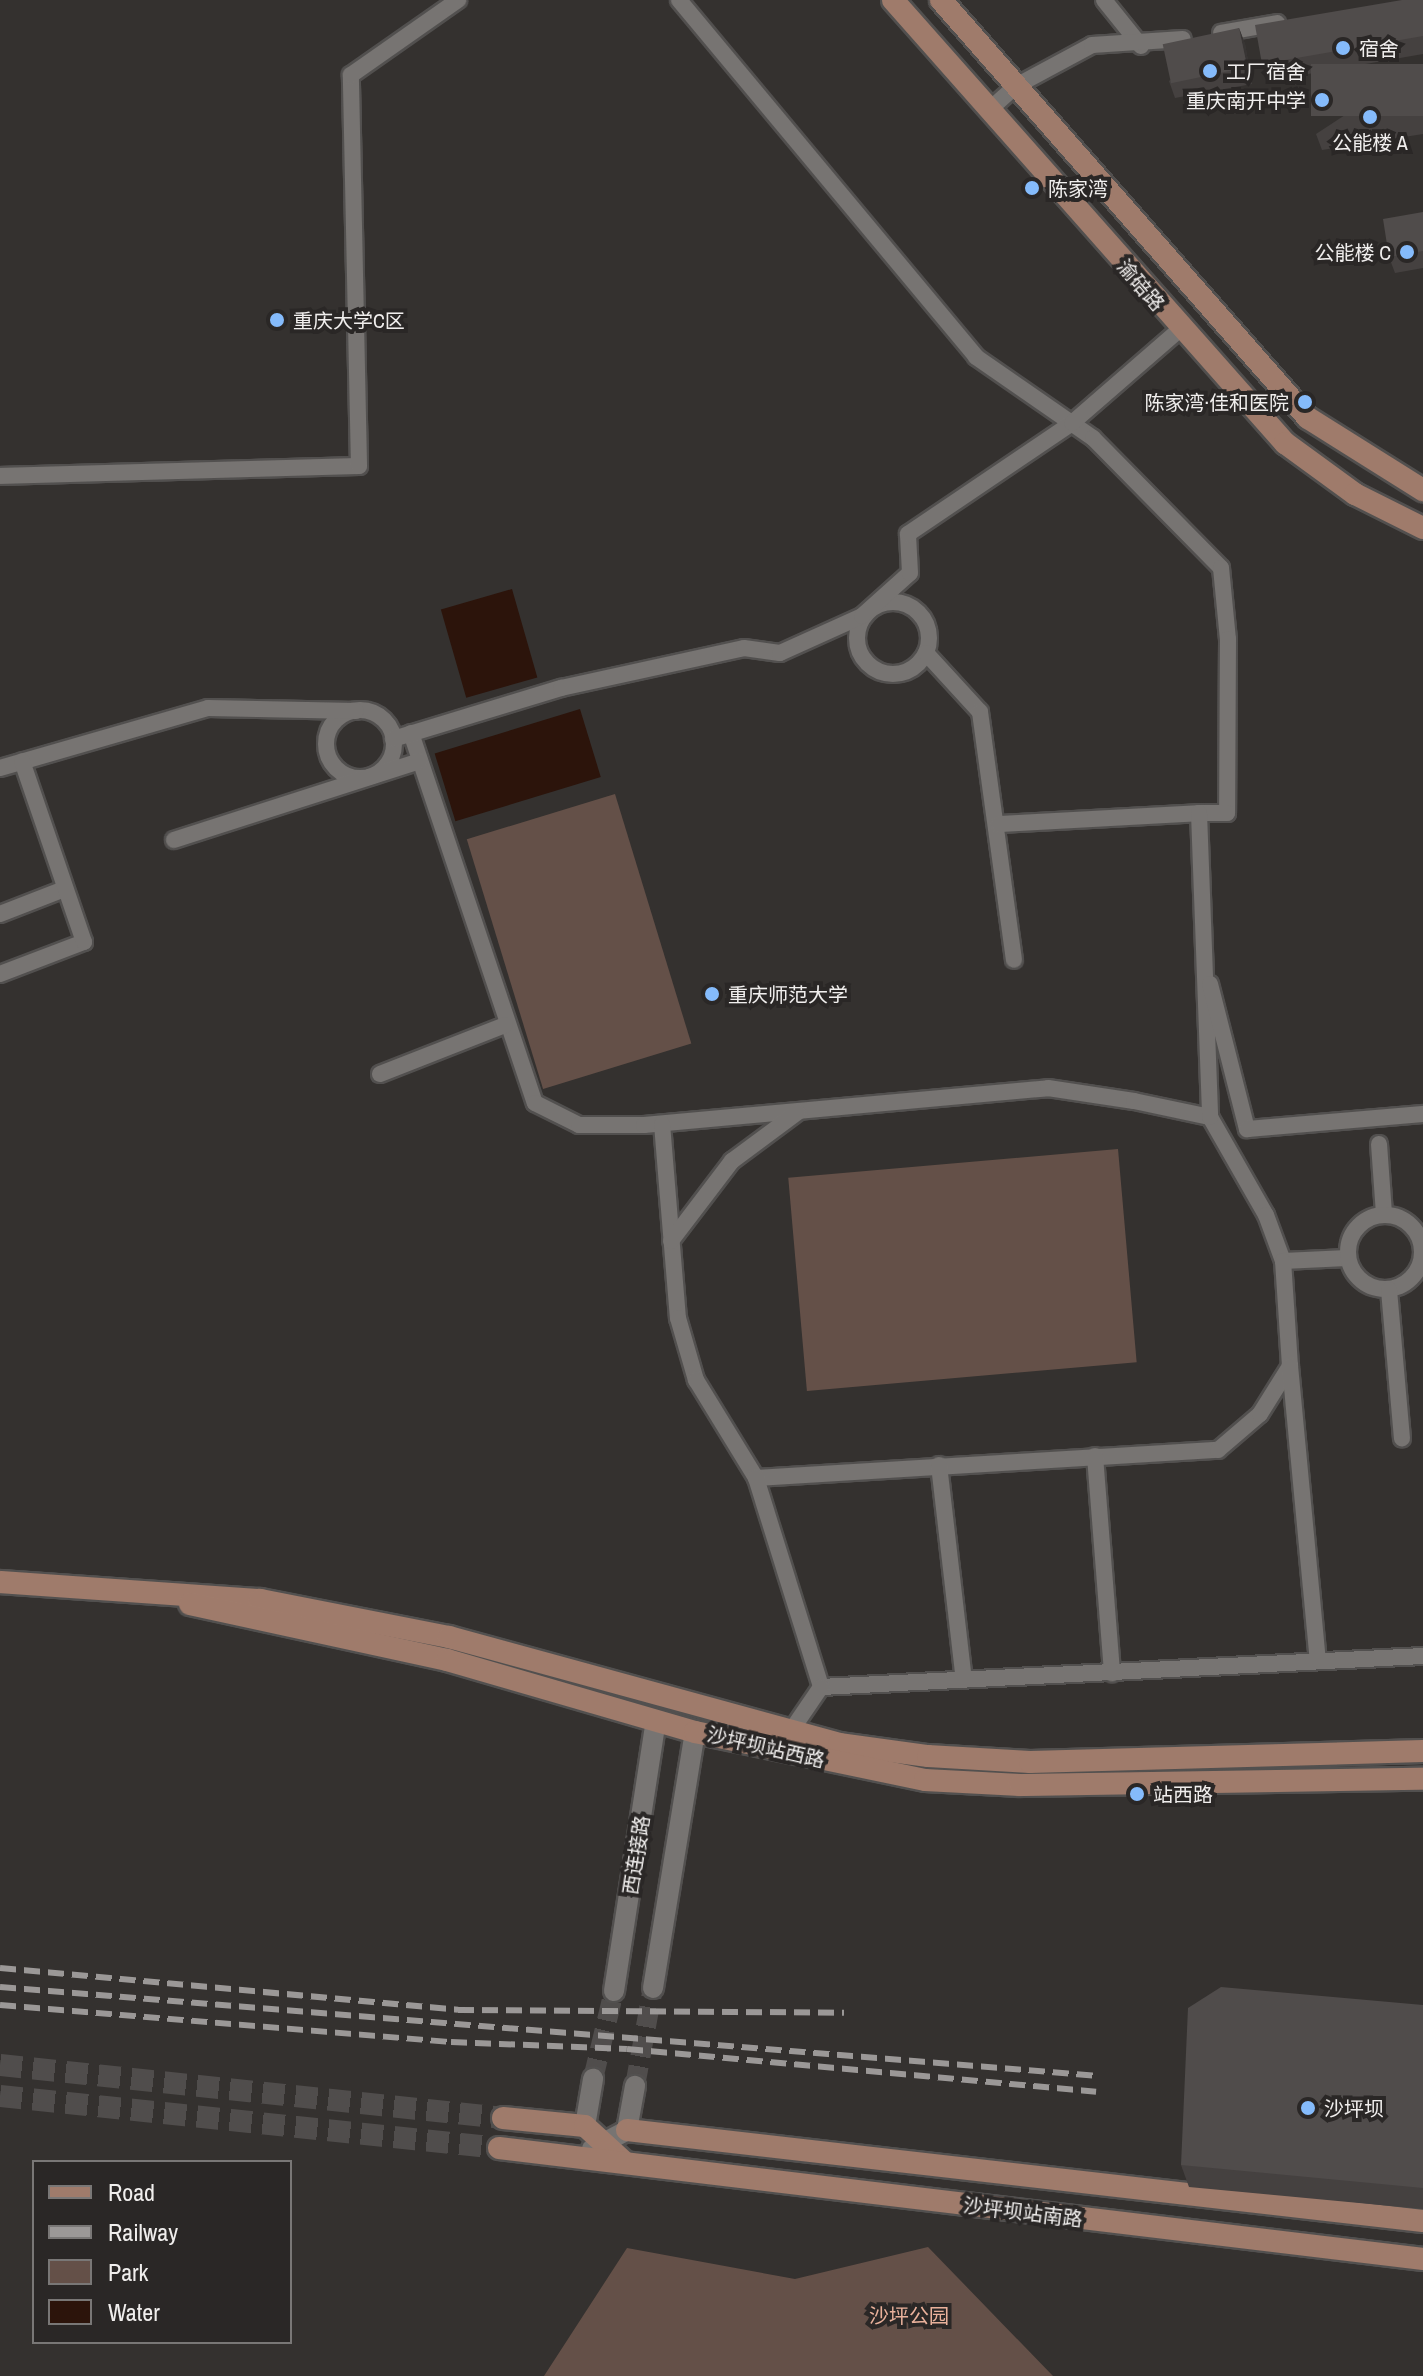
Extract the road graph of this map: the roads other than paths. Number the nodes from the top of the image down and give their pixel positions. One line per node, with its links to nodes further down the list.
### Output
1 (458, 0): 12 (street)
2 (679, 0): 11 (street)
3 (893, 0): 9 (main road, 渝碚路)
4 (941, 0): 8 (main road, 渝碚路)
5 (1104, 0): 7 (street)
6 (1294, 20): 7 (street)
7 (1141, 46): 8 (street)
8 (1016, 86): 9 (street); 13 (main road, 渝碚路)
9 (988, 111): 10 (main road, 渝碚路)
10 (1180, 329): 11 (street); 14 (main road, 渝碚路)
11 (1072, 423): 15 (street); 24 (street)
12 (0, 476)
13 (1423, 490)
14 (1423, 528)
15 (862, 616): 16 (street); 16 (street); 18 (street)
16 (926, 653): 25 (street)
17 (356, 711): 19 (street); 20 (street); 23 (street)
18 (411, 733): 19 (street); 21 (street)
19 (393, 739): 23 (street)
20 (22, 761): 22 (street); 27 (street)
21 (420, 761): 23 (street); 32 (street)
22 (0, 768)
23 (373, 775): 26 (street)
24 (1199, 813): 25 (street); 29 (street)
25 (999, 824): 30 (street)
26 (174, 840)
27 (64, 889): 28 (street); 31 (street)
28 (0, 914)
29 (1199, 936): 35 (street); 36 (street)
30 (1014, 960)
31 (0, 974)
32 (505, 1025): 33 (street); 37 (street)
33 (380, 1074)
34 (800, 1111): 36 (street); 37 (street); 40 (street)
35 (1423, 1114)
36 (1210, 1117): 43 (street)
37 (662, 1124): 40 (street)
38 (1379, 1144): 39 (street)
39 (1384, 1214): 41 (street); 42 (street)
40 (671, 1241): 49 (street)
41 (1423, 1250): 44 (street)
42 (1347, 1258): 43 (street); 44 (street)
43 (1283, 1261): 45 (street)
44 (1389, 1290): 46 (street)
45 (1290, 1366): 47 (street); 53 (street)
46 (1402, 1438)
47 (1095, 1456): 48 (street); 54 (street)
48 (939, 1465): 49 (street); 55 (street)
49 (756, 1478): 56 (street)
50 (0, 1582): 51 (main road, 沙坪坝站西路)
51 (125, 1586): 57 (main road, 沙坪坝站西路); 58 (main road, 沙坪坝站西路)
52 (1423, 1656): 53 (street)
53 (1318, 1661): 54 (street)
54 (1112, 1673): 55 (street)
55 (964, 1680): 56 (street)
56 (821, 1687): 58 (street)
57 (656, 1720): 59 (main road, 沙坪坝站西路); 63 (street, 西连接路)
58 (791, 1731): 60 (main road, 沙坪坝站西路)
59 (695, 1732): 61 (main road, 沙坪坝站西路); 62 (street, 西连接路)
60 (1423, 1751)
61 (1423, 1779)
62 (653, 1988)
63 (614, 1991)
64 (593, 2079): 67 (street)
65 (635, 2086): 68 (street)
66 (503, 2118): 67 (main road)
67 (585, 2126): 69 (main road)
68 (627, 2130): 69 (street); 73 (main road, 沙坪坝站南路)
69 (603, 2143): 71 (street); 72 (main road)
70 (499, 2148): 71 (main road, 沙坪坝站南路)
71 (581, 2155): 72 (main road, 沙坪坝站南路)
72 (623, 2161): 74 (main road, 沙坪坝站南路)
73 (1423, 2221)
74 (1327, 2251): 75 (main road, 沙坪坝站南路); 76 (main road)
75 (1423, 2259)
76 (1423, 2268)

